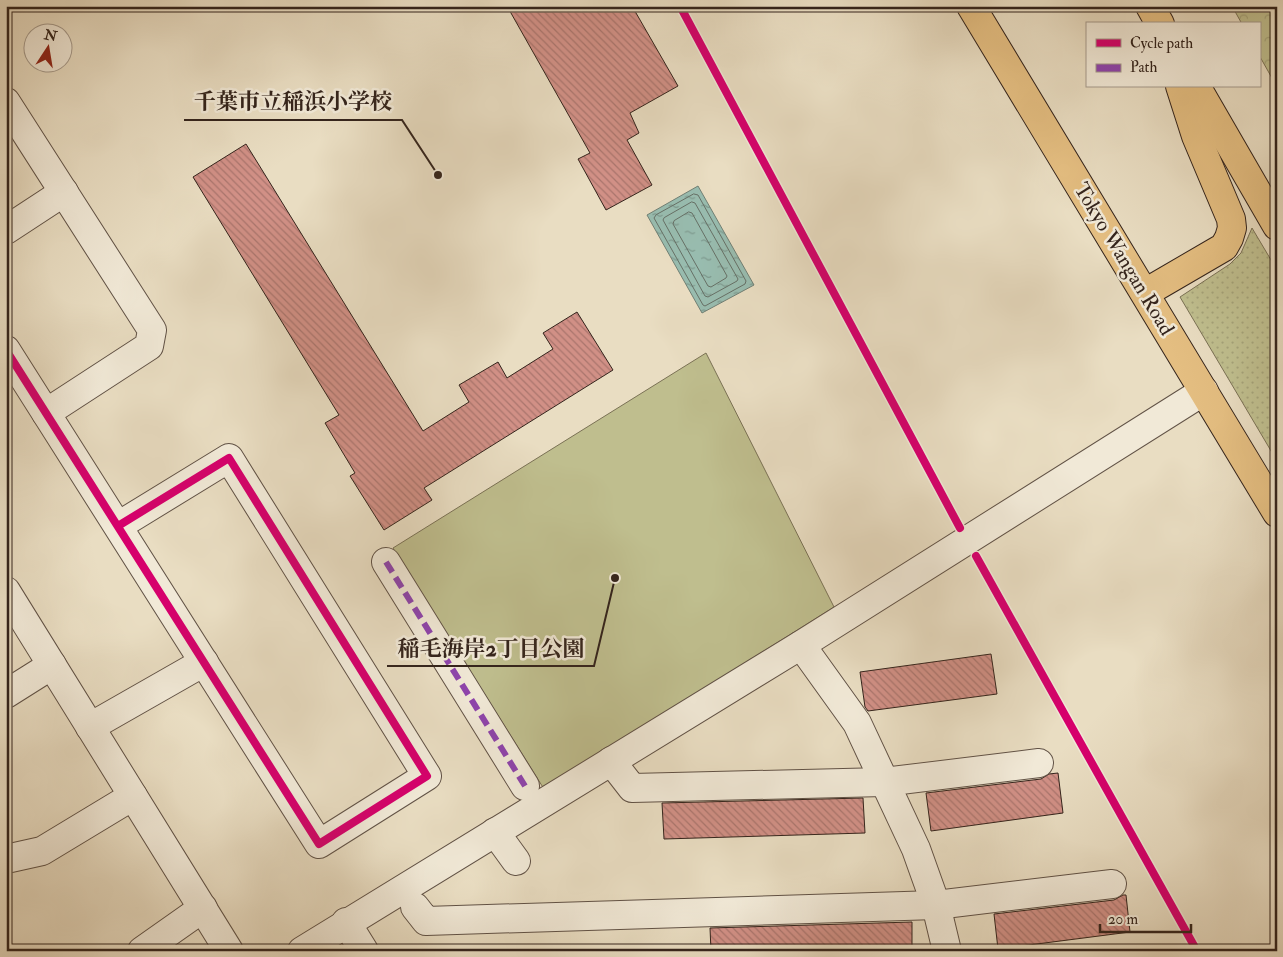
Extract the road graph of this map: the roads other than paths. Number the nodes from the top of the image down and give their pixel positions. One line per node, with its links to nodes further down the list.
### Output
1 (971, 6): 10 (highway, Tokyo Wangan Road)
2 (1150, 6): 3 (highway)
3 (1159, 22)
4 (1181, 88): 10 (highway)
5 (1197, 88): 8 (highway)
6 (6, 102): 7 (street)
7 (64, 192): 9 (street); 13 (street)
8 (1277, 226)
9 (6, 230)
10 (1145, 294): 12 (highway, Tokyo Wangan Road)
11 (6, 350): 13 (street)
12 (1204, 391): 14 (highway, Tokyo Wangan Road); 18 (street)
13 (46, 413): 15 (street)
14 (1277, 512)
15 (118, 526): 19 (street); 19 (street)
16 (386, 562): 26 (street)
17 (6, 591): 20 (street)
18 (801, 645): 23 (street); 25 (street)
19 (204, 662): 22 (street)
20 (52, 665): 21 (street); 22 (street)
21 (6, 694)
22 (90, 728): 27 (street)
23 (610, 761): 25 (street); 28 (street)
24 (1039, 763): 25 (street)
25 (884, 782): 32 (street)
26 (526, 786)
27 (133, 796): 29 (street); 33 (street)
28 (495, 832): 30 (street); 35 (street)
29 (6, 859)
30 (516, 861)
31 (1112, 884): 32 (street)
32 (936, 905): 34 (street); 40 (street)
33 (203, 908): 36 (street); 37 (street)
34 (415, 908)
35 (346, 922): 38 (street); 39 (street)
36 (142, 951)
37 (229, 951)
38 (302, 951)
39 (364, 951)
40 (947, 951)

